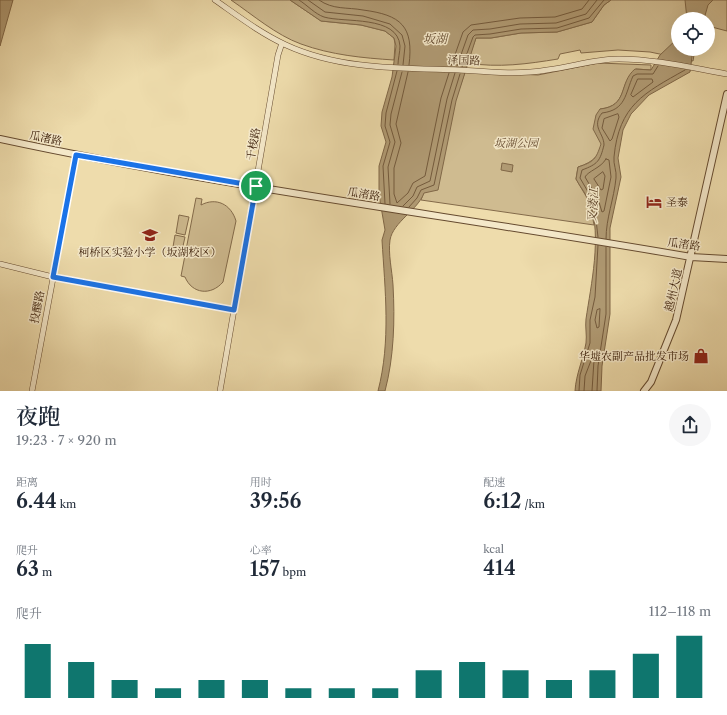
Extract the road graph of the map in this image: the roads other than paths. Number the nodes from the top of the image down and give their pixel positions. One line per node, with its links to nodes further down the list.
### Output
1 (215, 0): 2 (street, 泽国路)
2 (282, 43): 3 (street, 泽国路); 7 (street, 千梭路)
3 (727, 74)
4 (727, 94): 8 (street, 越州大道)
5 (0, 139): 6 (street, 瓜渚路)
6 (76, 155): 7 (street, 瓜渚路); 11 (street, 投醪路)
7 (256, 186): 8 (street, 瓜渚路); 12 (street, 千梭路)
8 (691, 256): 9 (street, 瓜渚路); 15 (street, 越州大道)
9 (727, 259)
10 (0, 264): 11 (street)
11 (53, 277): 12 (street); 13 (street, 投醪路)
12 (234, 310): 14 (street, 千梭路)
13 (32, 391)
14 (220, 391)
15 (644, 391)

